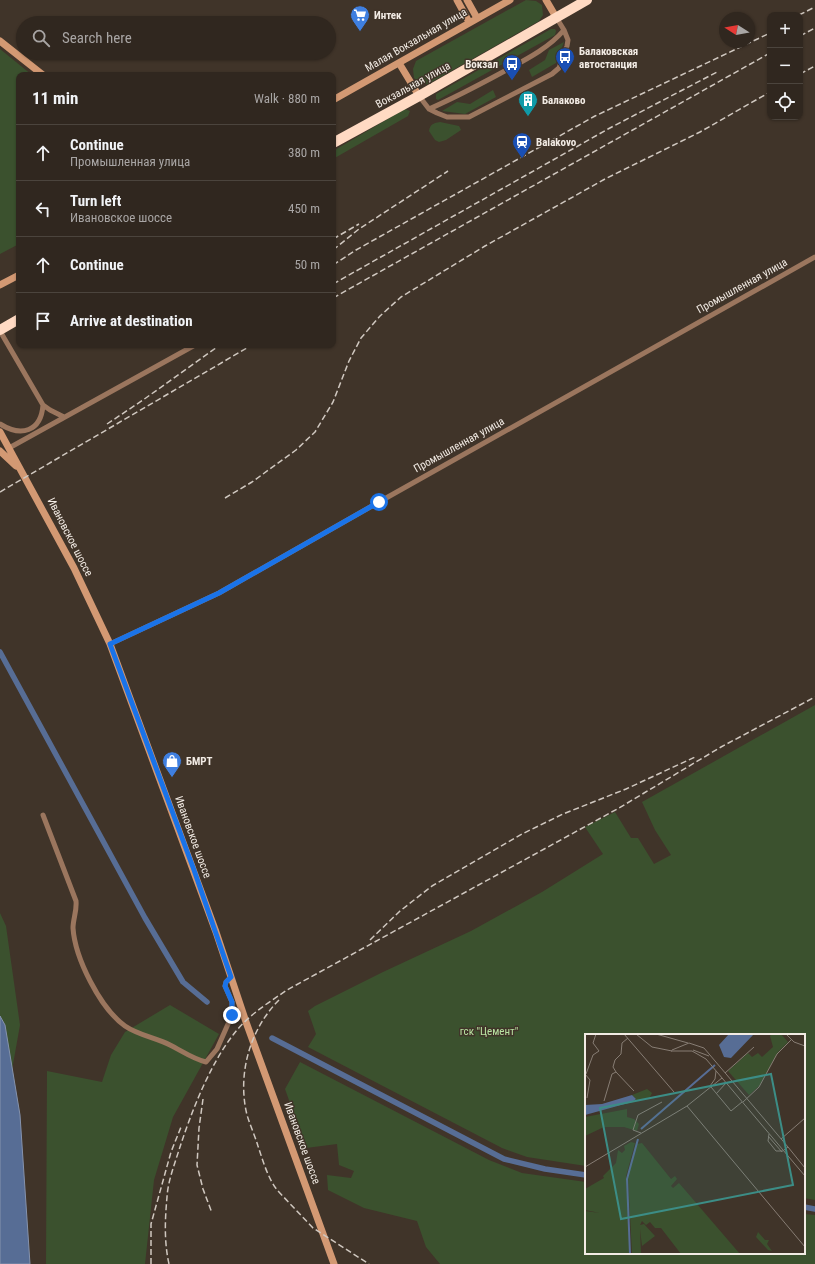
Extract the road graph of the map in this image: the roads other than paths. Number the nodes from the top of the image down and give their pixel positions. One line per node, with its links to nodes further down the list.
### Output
1 (457, 0): 8 (street)
2 (467, 0): 7 (street)
3 (510, 0): 7 (street, Малая Вокзальная улица)
4 (546, 0): 6 (street)
5 (587, 0): 6 (highway, Вокзальная улица)
6 (556, 17): 9 (street); 15 (highway, Вокзальная улица)
7 (477, 18): 8 (street, Малая Вокзальная улица)
8 (470, 22): 13 (street, Малая Вокзальная улица)
9 (564, 30): 17 (street); 17 (street)
10 (0, 41): 11 (street)
11 (16, 54)
12 (24, 60): 14 (street)
13 (399, 63): 15 (street); 16 (street, Малая Вокзальная улица)
14 (39, 72)
15 (418, 96): 17 (street); 18 (highway, Вокзальная улица)
16 (336, 98)
17 (429, 108)
18 (336, 141)
19 (815, 257): 32 (street, Промышленная улица)
20 (16, 277): 21 (street)
21 (0, 285)
22 (16, 321): 23 (highway)
23 (0, 331): 25 (street)
24 (190, 348): 26 (street)
25 (43, 406): 26 (street); 27 (street)
26 (64, 417): 29 (street)
27 (0, 424)
28 (0, 432): 29 (street, Ивановское шоссе)
29 (9, 448): 31 (street, Ивановское шоссе)
30 (0, 451): 31 (street)
31 (21, 471): 32 (street, Ивановское шоссе)
32 (110, 644): 34 (street, Ивановское шоссе)
33 (43, 815): 34 (street)
34 (231, 977): 35 (street, Ивановское шоссе)
35 (334, 1264)

